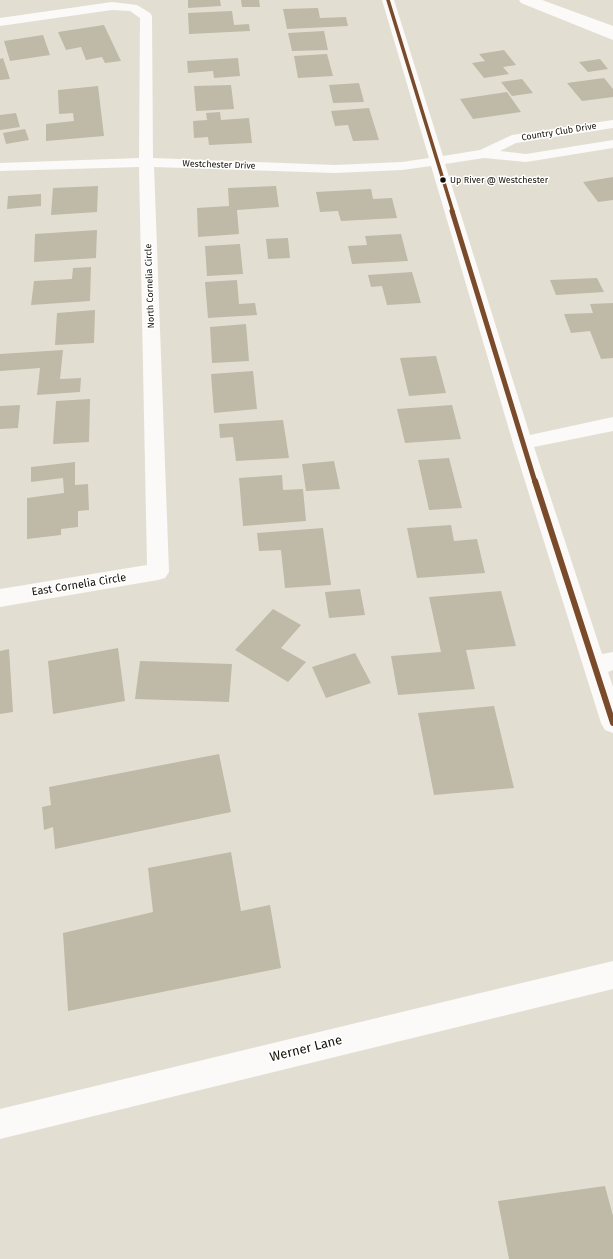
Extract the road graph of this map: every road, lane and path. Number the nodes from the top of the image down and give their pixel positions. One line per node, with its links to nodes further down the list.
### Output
1 (388, 0): 10 (main road)
2 (526, 0): 6 (main road)
3 (531, 0): 5 (main road)
4 (0, 22): 11 (main road, North Cornelia Circle)
5 (613, 30)
6 (613, 36)
7 (613, 124): 9 (main road, Country Club Drive)
8 (613, 144): 9 (main road, Country Club Drive)
9 (484, 154): 10 (main road, Country Club Drive)
10 (438, 161): 11 (main road, Westchester Drive); 14 (main road)
11 (146, 162): 12 (main road, Westchester Drive); 15 (main road, North Cornelia Circle)
12 (0, 167)
13 (613, 424): 14 (main road)
14 (523, 443): 17 (main road)
15 (158, 572): 16 (main road, East Cornelia Circle)
16 (0, 598)
17 (604, 663): 18 (main road)
18 (613, 723)
19 (613, 975): 20 (main road, Werner Lane)
20 (0, 1124)

